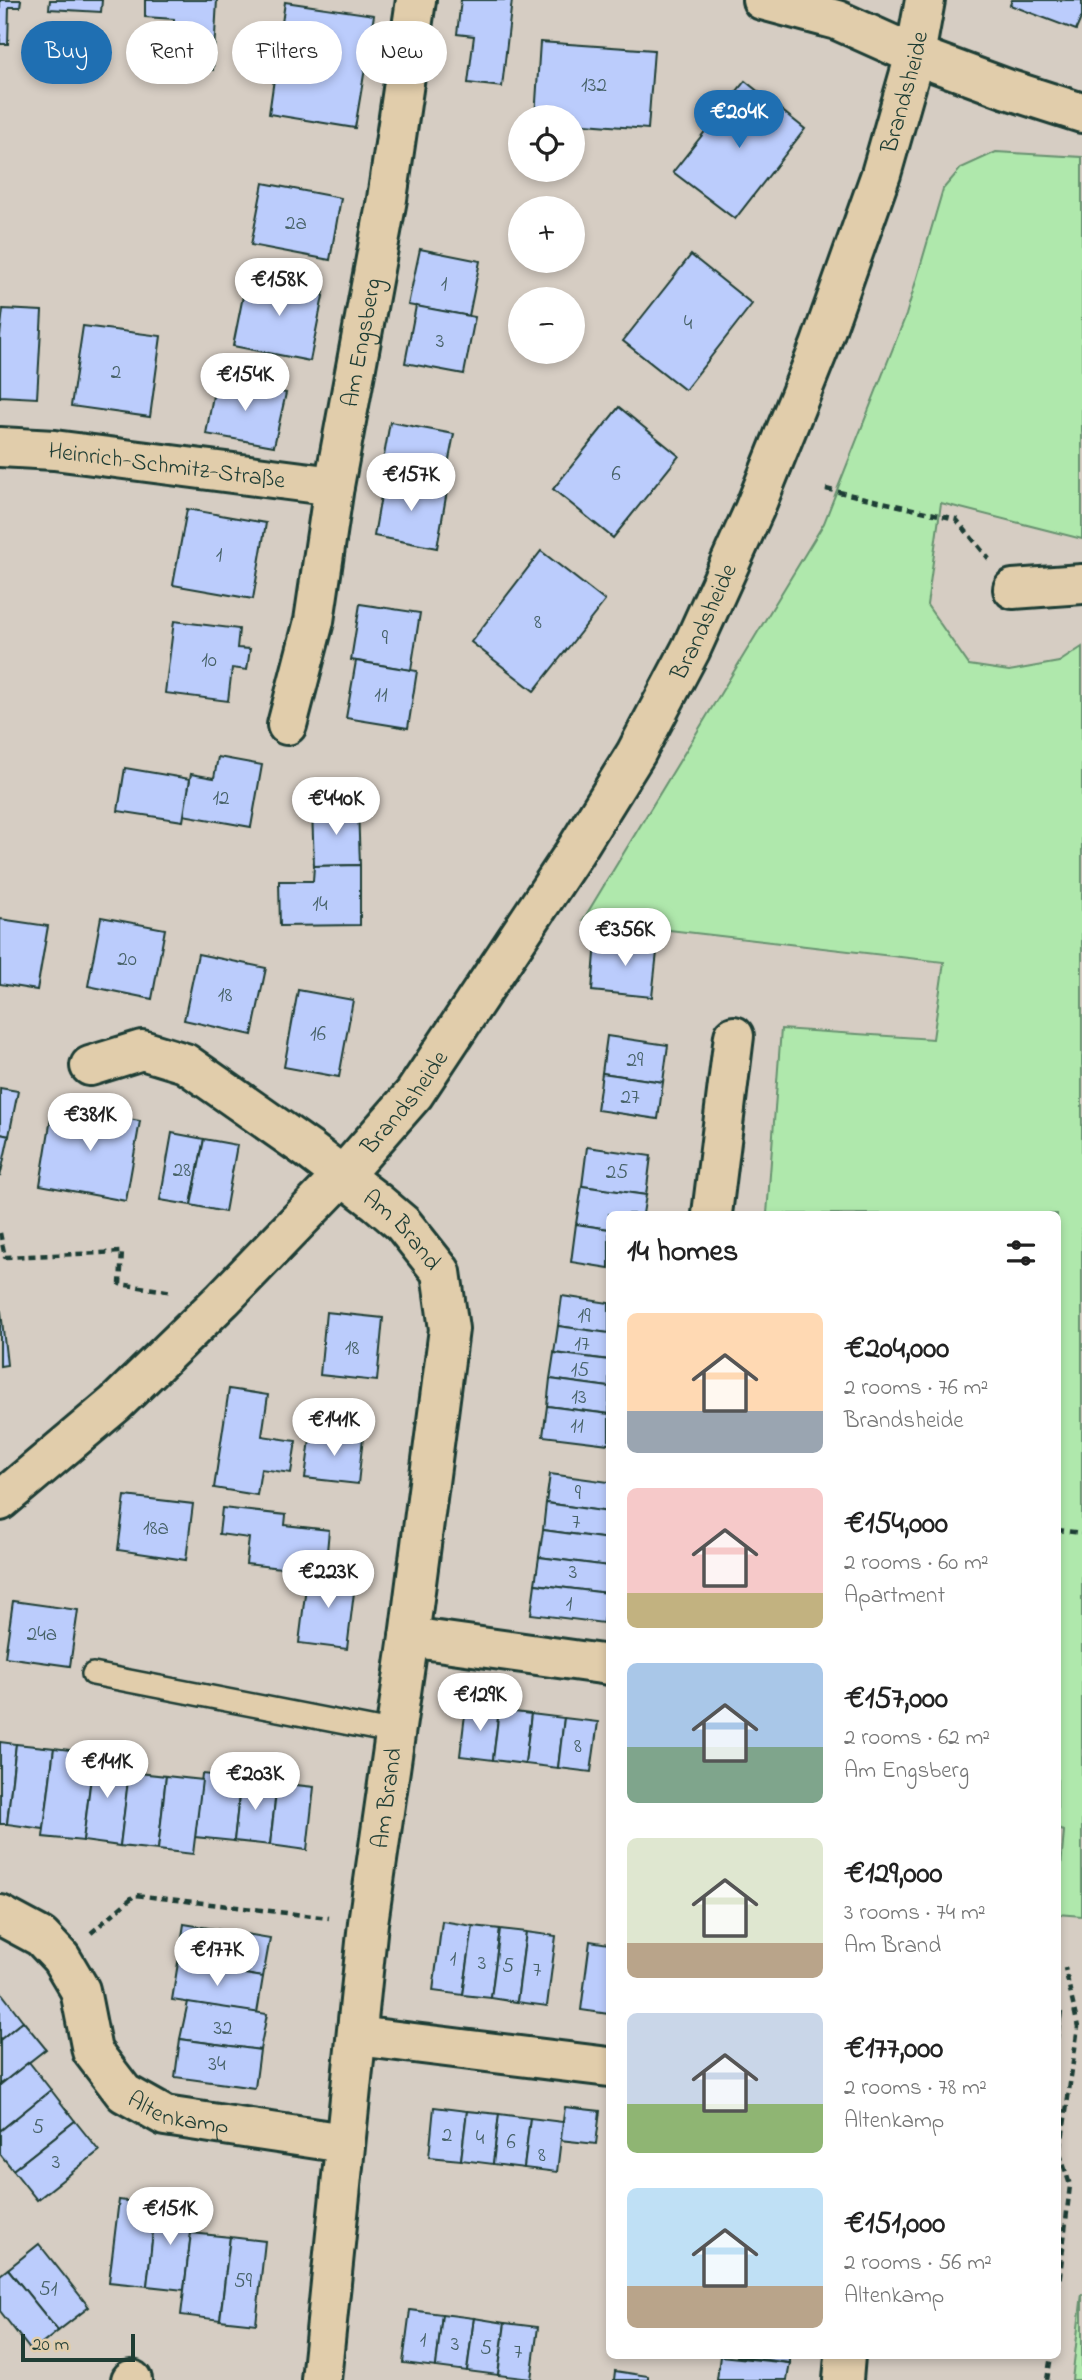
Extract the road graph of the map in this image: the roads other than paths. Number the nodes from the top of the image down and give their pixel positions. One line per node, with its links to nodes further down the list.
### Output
1 (415, 0): 7 (street, Am Engsberg)
2 (762, 0): 4 (street)
3 (925, 0): 4 (street, Brandsheide)
4 (915, 55): 5 (street); 13 (street, Brandsheide)
5 (1082, 113)
6 (0, 447): 7 (street, Heinrich-Schmitz-Straße)
7 (334, 486): 10 (street, Am Engsberg)
8 (1082, 584): 9 (street)
9 (1013, 589)
10 (287, 725)
11 (734, 1036): 14 (street)
12 (90, 1066): 13 (street, Brandsheide)
13 (343, 1175): 15 (street, Brandsheide); 16 (street, Am Brand)
14 (712, 1211)
15 (0, 1501)
16 (409, 1637): 17 (street); 19 (street, Am Brand)
17 (606, 1665)
18 (93, 1674): 19 (lane)
19 (396, 1733): 21 (street, Am Brand)
20 (0, 1915): 23 (street, Altenkamp)
21 (356, 2036): 22 (street); 23 (street, Am Brand)
22 (606, 2067)
23 (344, 2143): 25 (street, Am Brand)
24 (845, 2359): 26 (street)
25 (321, 2380)
26 (843, 2380)

